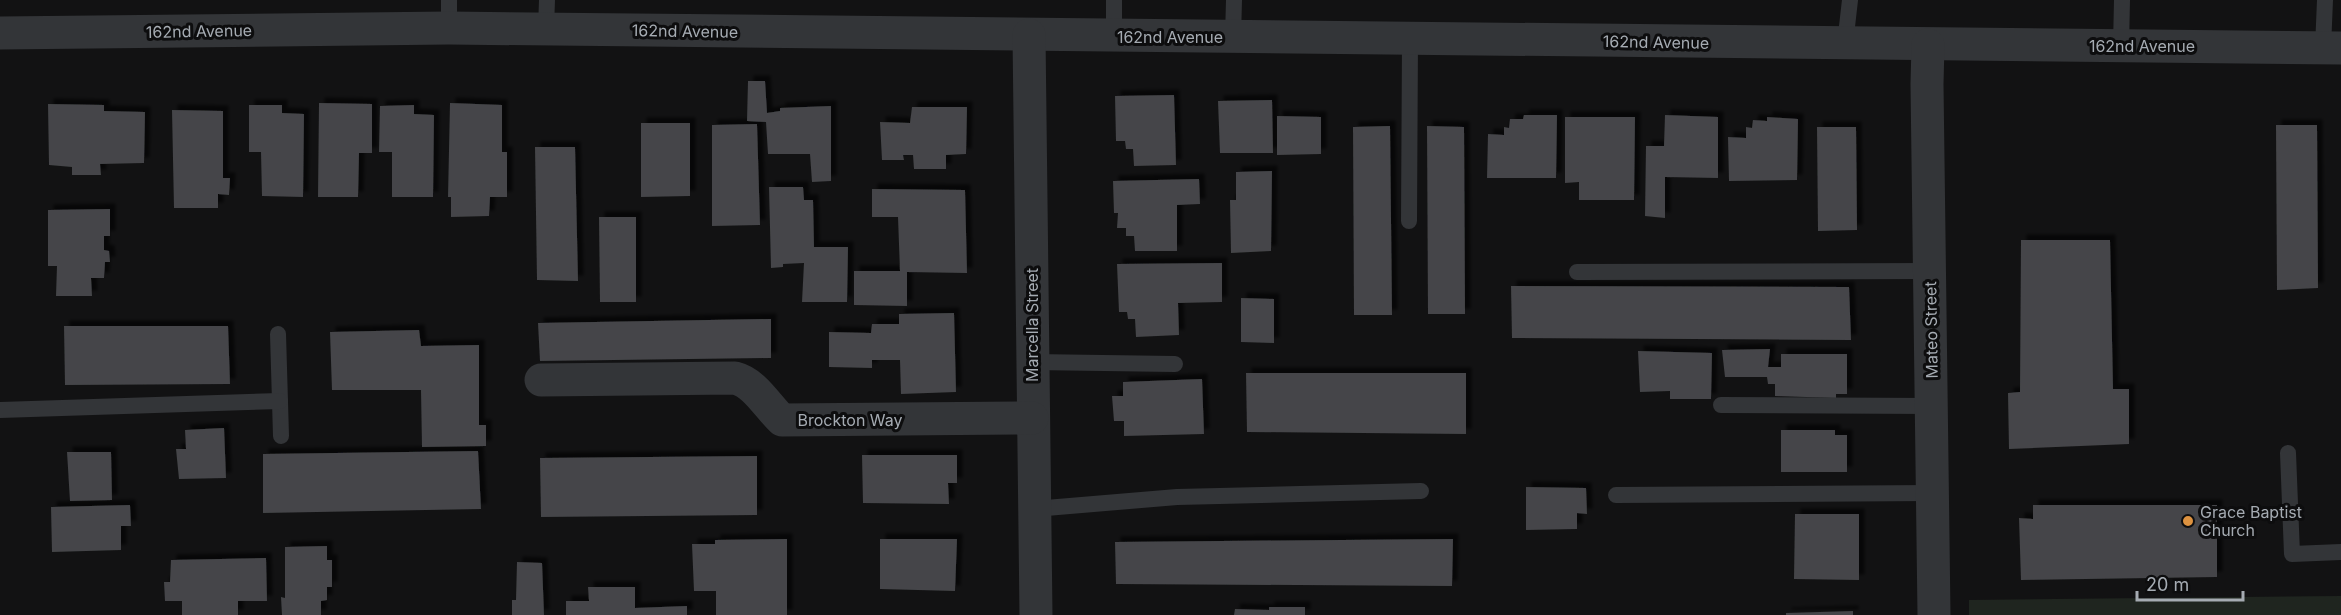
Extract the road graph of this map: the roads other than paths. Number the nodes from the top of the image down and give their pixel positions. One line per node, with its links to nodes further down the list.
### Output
1 (1114, 0): 10 (lane)
2 (1234, 0): 11 (lane)
3 (1850, 0): 13 (lane)
4 (2122, 0): 15 (lane)
5 (2325, 0): 16 (lane)
6 (449, 14): 7 (street, 162nd Avenue); 8 (street, 162nd Avenue)
7 (547, 15): 9 (street, 162nd Avenue)
8 (0, 33)
9 (1029, 35): 10 (street, 162nd Avenue); 21 (street, Marcella Street)
10 (1114, 36): 11 (street, 162nd Avenue)
11 (1233, 37): 12 (street, 162nd Avenue)
12 (1410, 39): 13 (street, 162nd Avenue); 17 (lane)
13 (1845, 44): 14 (street, 162nd Avenue)
14 (1928, 45): 15 (street, 162nd Avenue); 18 (street, Mateo Street)
15 (2121, 46): 16 (street, 162nd Avenue)
16 (2332, 48)
17 (1409, 221)
18 (1931, 271): 19 (lane); 26 (street, Mateo Street)
19 (1577, 272)
20 (278, 334): 24 (lane)
21 (1032, 362): 22 (lane); 28 (street, Marcella Street)
22 (1175, 364)
23 (542, 380): 28 (street, Brockton Way)
24 (280, 401): 27 (lane); 29 (lane)
25 (1721, 405): 26 (lane)
26 (1932, 406): 32 (street, Mateo Street)
27 (0, 410)
28 (1032, 418): 34 (street, Marcella Street)
29 (281, 436)
30 (2288, 453): 35 (lane)
31 (1421, 491): 34 (lane)
32 (1933, 493): 33 (lane); 37 (street, Mateo Street)
33 (1616, 495)
34 (1034, 509): 36 (street, Marcella Street)
35 (2341, 552)
36 (1036, 615)
37 (1934, 615)

